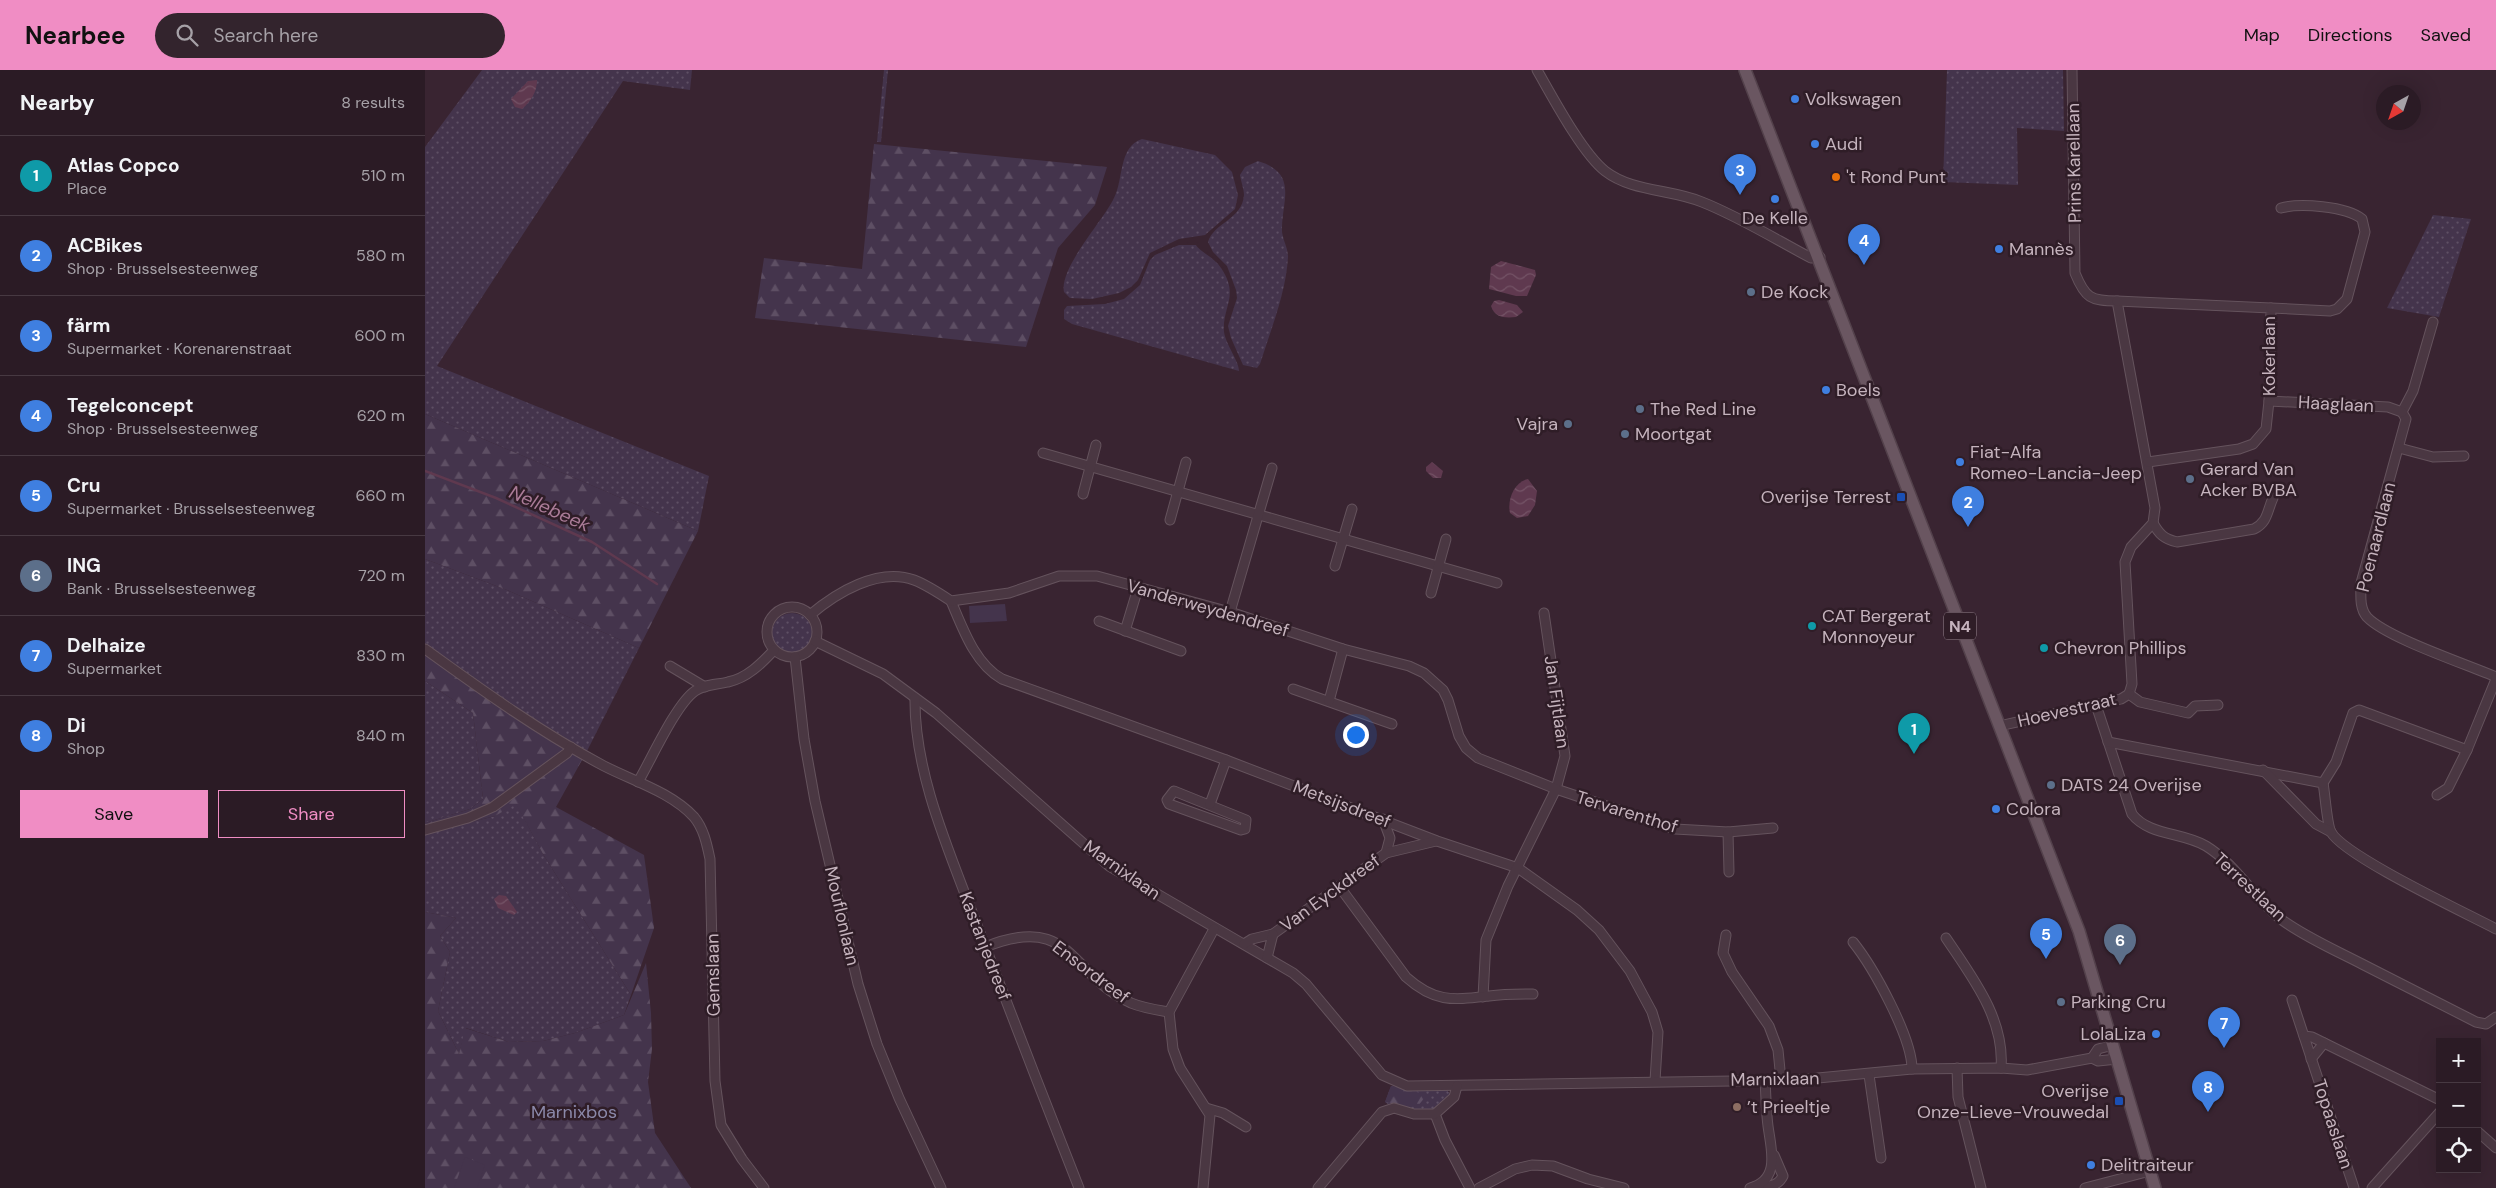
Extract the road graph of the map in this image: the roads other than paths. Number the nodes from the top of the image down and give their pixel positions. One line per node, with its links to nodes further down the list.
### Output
1 (1537, 70): 5 (street)
2 (1745, 70): 5 (main road, N4)
3 (2072, 70): 6 (street, Prins Karellaan)
4 (2281, 208): 7 (street)
5 (1820, 258): 55 (main road, N4)
6 (2117, 302): 7 (street, Kokerlaan); 16 (street)
7 (2271, 308): 9 (street, Kokerlaan)
8 (2433, 322): 10 (street, Poenaardlaan)
9 (2269, 401): 10 (street, Haaglaan); 16 (street, Kokerlaan)
10 (2402, 412): 12 (street, Poenaardlaan)
11 (1096, 445): 17 (street)
12 (2399, 448): 14 (street); 46 (street, Poenaardlaan)
13 (1043, 453): 17 (street)
14 (2464, 456)
15 (1186, 462): 19 (street)
16 (2148, 462): 25 (street)
17 (1090, 466): 19 (street); 20 (street)
18 (1271, 468): 23 (street)
19 (1178, 492): 23 (street); 24 (street)
20 (1083, 494)
21 (2273, 498): 25 (street)
22 (1352, 508): 26 (street)
23 (1258, 514): 26 (street); 34 (street)
24 (1170, 520)
25 (2153, 523): 49 (street)
26 (1343, 539): 28 (street); 29 (street)
27 (1446, 539): 29 (street)
28 (1335, 566)
29 (1439, 566): 30 (street); 32 (street)
30 (1497, 583)
31 (1138, 588): 33 (street, Vanderweydendreef); 34 (street, Vanderweydendreef); 38 (street)
32 (1431, 593)
33 (951, 601): 36 (street); 59 (street, Metsijsdreef)
34 (1230, 612): 41 (street, Vanderweydendreef)
35 (1544, 613): 63 (street, Jan Fijtlaan)
36 (810, 615): 39 (street); 42 (street)
37 (1099, 622): 38 (street)
38 (1125, 630): 43 (street)
39 (815, 641): 44 (street); 50 (street, Marnixlaan)
40 (425, 649): 57 (street, Gemslaan)
41 (1343, 649): 51 (street); 63 (street, Vanderweydendreef)
42 (774, 650): 44 (street); 47 (street)
43 (1181, 651)
44 (795, 657): 115 (street, Mouflonlaan)
45 (670, 666): 47 (street)
46 (2496, 678): 58 (street)
47 (705, 686): 61 (street)
48 (1293, 689): 51 (street)
49 (2129, 694): 52 (street, Hoevestraat); 53 (street, Hoevestraat)
50 (915, 698): 76 (street, Marnixlaan); 83 (street, Kastanjedreef)
51 (1329, 700): 54 (street)
52 (2095, 705): 55 (street, Hoevestraat); 56 (street, Terrestlaan)
53 (2218, 705)
54 (1392, 724)
55 (1999, 726): 92 (main road, N4)
56 (2108, 742): 60 (street); 89 (street, Terrestlaan)
57 (571, 747): 61 (street, Gemslaan); 68 (street)
58 (2467, 750): 62 (street); 64 (street)
59 (1226, 760): 65 (street); 66 (street, Metsijsdreef)
60 (2262, 770): 62 (street); 70 (street)
61 (638, 782): 114 (street, Gemslaan)
62 (2323, 783): 70 (street)
63 (1556, 789): 69 (street, Tervarenthof); 73 (street)
64 (2437, 795)
65 (1210, 804): 65 (street)
66 (1383, 819): 71 (street, Metsijsdreef); 72 (street, Van Eyckdreef)
67 (1773, 828): 69 (street, Tervarenthof)
68 (425, 830)
69 (1728, 832): 74 (street)
70 (2331, 832): 77 (street)
71 (1437, 841): 72 (street, Van Eyckdreef); 73 (street, Metsijsdreef)
72 (1387, 853): 75 (street, Van Eyckdreef)
73 (1518, 868): 86 (street); 102 (street, Metsijsdreef)
74 (1729, 872)
75 (1339, 886): 78 (street, Van Eyckdreef); 86 (street)
76 (1214, 928): 82 (street, Marnixlaan); 88 (street)
77 (2496, 929)
78 (1273, 934): 82 (street, Van Eyckdreef); 84 (street, Van Eyckdreef)
79 (1726, 935): 101 (street)
80 (1946, 938): 97 (street)
81 (1853, 942): 98 (street)
82 (1243, 944): 84 (street, Marnixlaan)
83 (985, 947): 88 (street, Ensordreef); 116 (street, Kastanjedreef)
84 (1267, 958): 103 (street, Marnixlaan)
85 (1533, 994): 86 (street)
86 (1483, 996)
87 (2291, 1000): 90 (street, Topaaslaan)
88 (1169, 1012): 105 (street)
89 (2496, 1017)
90 (2304, 1036): 91 (street); 95 (street, Topaaslaan)
91 (2324, 1043): 95 (street, Topaaslaan); 104 (street)
92 (2113, 1044): 93 (street, Marnixlaan); 94 (main road, N4)
93 (2092, 1058): 94 (street, Marnixlaan); 97 (street, Marnixlaan)
94 (2117, 1059): 113 (main road, N4)
95 (2311, 1059): 126 (street, Topaaslaan)
96 (1957, 1068): 97 (street, Marnixlaan); 98 (street, Marnixlaan); 123 (street)
97 (2001, 1068)
98 (1912, 1069): 99 (street, Marnixlaan)
99 (1869, 1075): 101 (street, Marnixlaan); 112 (street)
100 (1765, 1080): 101 (street, Marnixlaan); 102 (street, Marnixlaan); 111 (street)
101 (1781, 1080)
102 (1655, 1081): 103 (street, Marnixlaan)
103 (1457, 1086): 106 (street)
104 (2436, 1098)
105 (1206, 1108): 108 (street); 117 (street)
106 (1435, 1114): 118 (street); 119 (street)
107 (2436, 1116): 127 (street)
108 (1246, 1127)
109 (2481, 1135): 110 (street)
110 (2496, 1148)
111 (1773, 1153): 122 (street); 122 (street)
112 (1881, 1158)
113 (2150, 1172): 124 (street); 125 (main road, N4)
114 (764, 1188)
115 (941, 1188)
116 (1079, 1188)
117 (1203, 1188)
118 (1318, 1188)
119 (1470, 1188)
120 (1479, 1188): 121 (street)
121 (1624, 1188)
122 (1752, 1188)
123 (1981, 1188)
124 (2085, 1188)
125 (2155, 1188)
126 (2354, 1188)
127 (2372, 1188)

